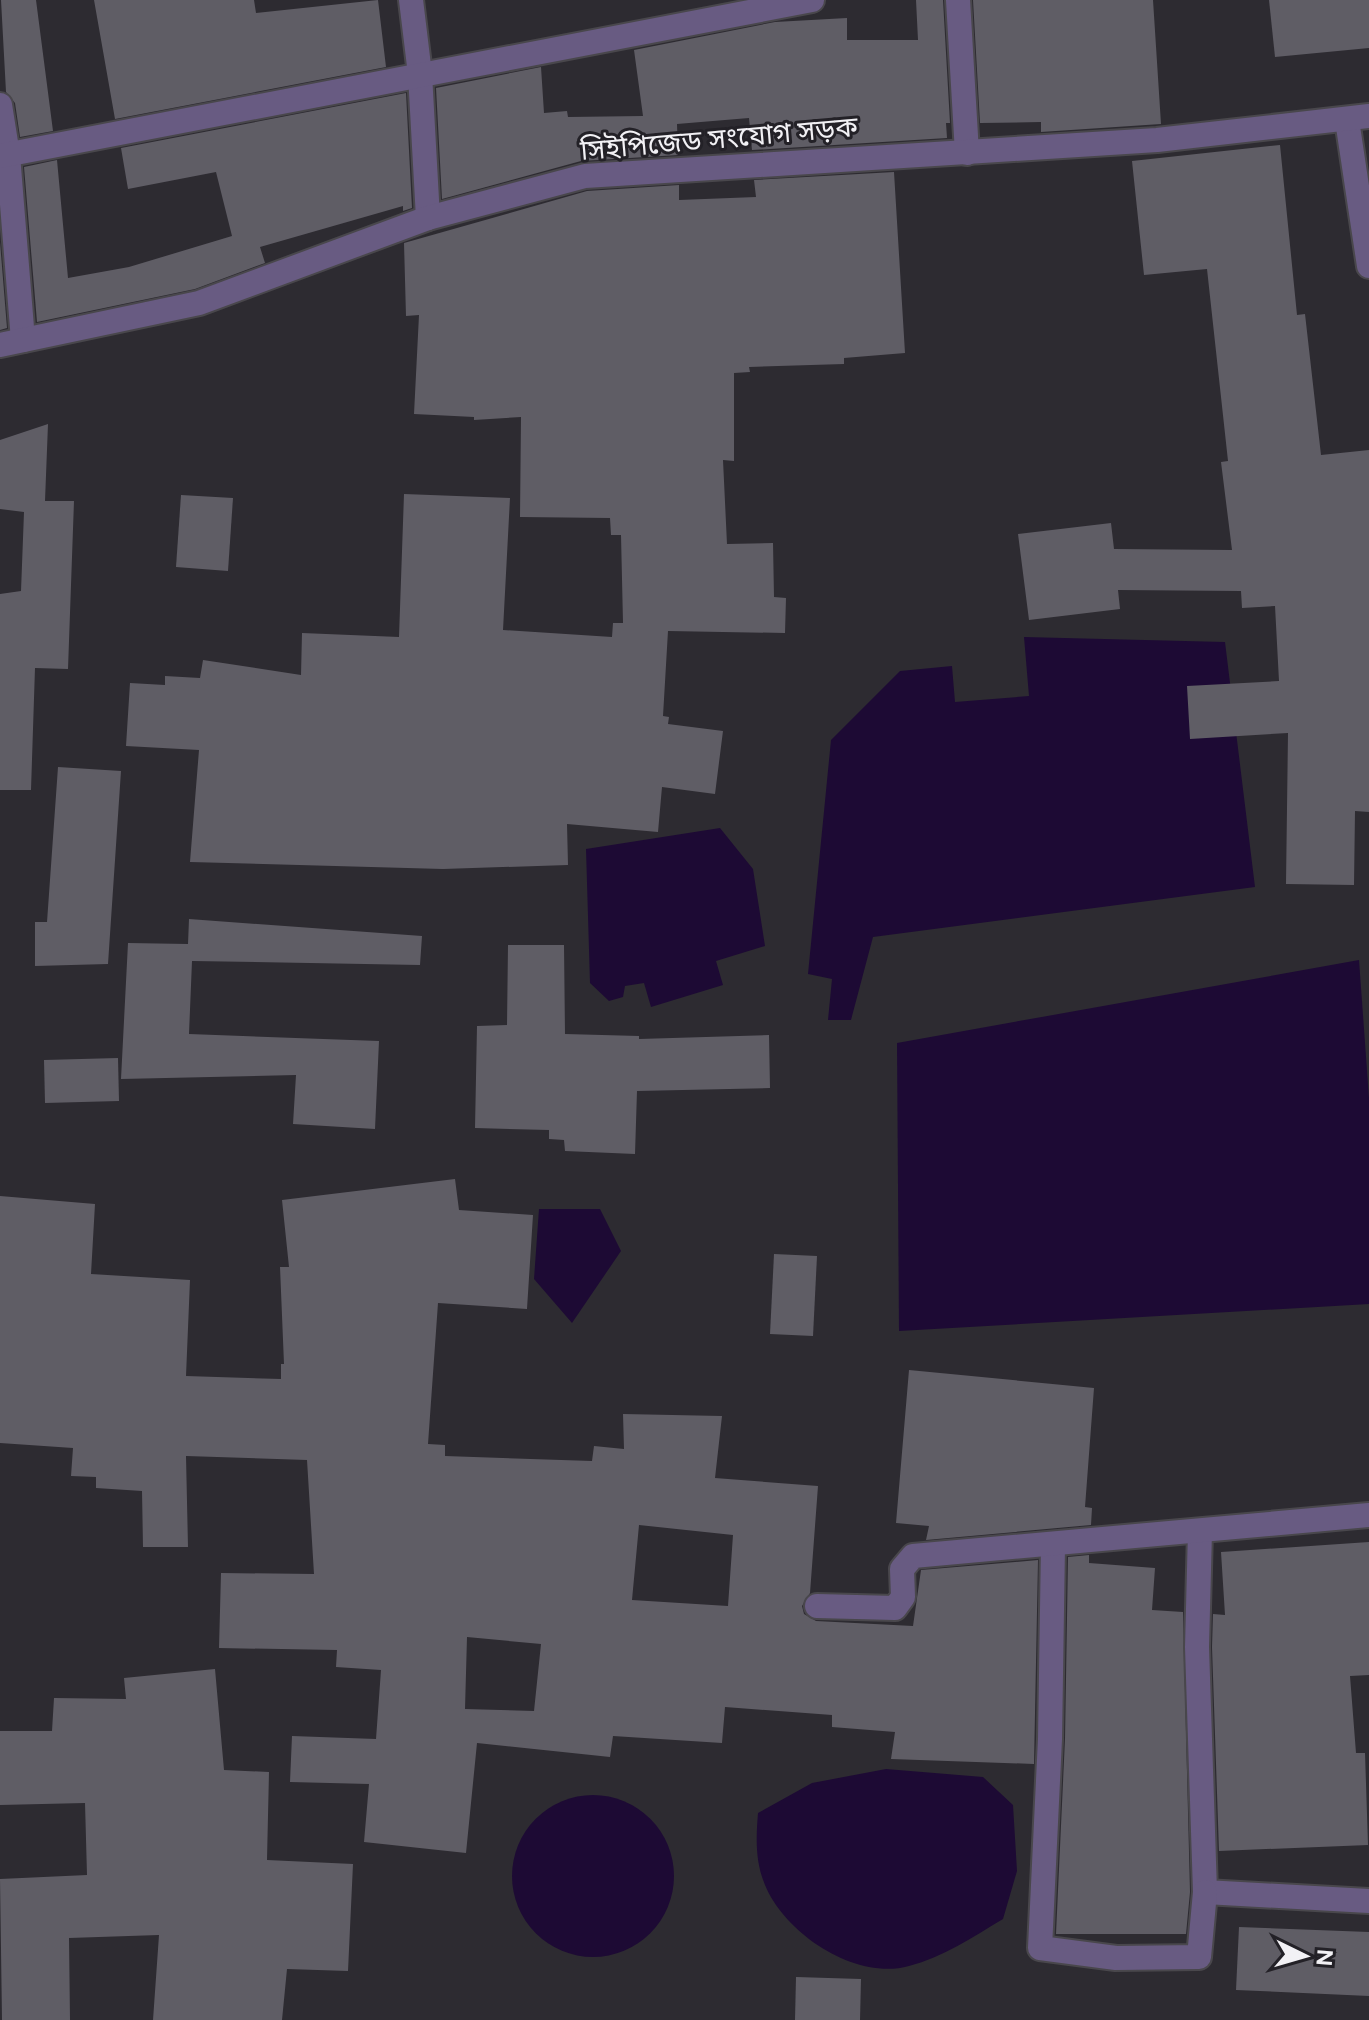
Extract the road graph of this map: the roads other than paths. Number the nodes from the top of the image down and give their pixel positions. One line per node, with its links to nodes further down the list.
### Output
1 (411, 0): 4 (street)
2 (812, 0): 4 (street)
3 (958, 0): 7 (street)
4 (420, 74): 8 (street); 9 (street)
5 (0, 105): 8 (street)
6 (1358, 118): 7 (street, সিইপিজেড সংযোগ সড়ক); 10 (street)
7 (967, 153): 9 (street, সিইপিজেড সংযোগ সড়ক)
8 (4, 156): 11 (street)
9 (428, 218): 11 (street, সিইপিজেড সংযোগ সড়ক)
10 (1369, 266)
11 (11, 342)
12 (1369, 1515): 13 (street)
13 (1200, 1531): 14 (street); 16 (street)
14 (1053, 1545): 15 (street); 16 (street)
15 (817, 1606)
16 (1205, 1892): 17 (street)
17 (1369, 1901)

